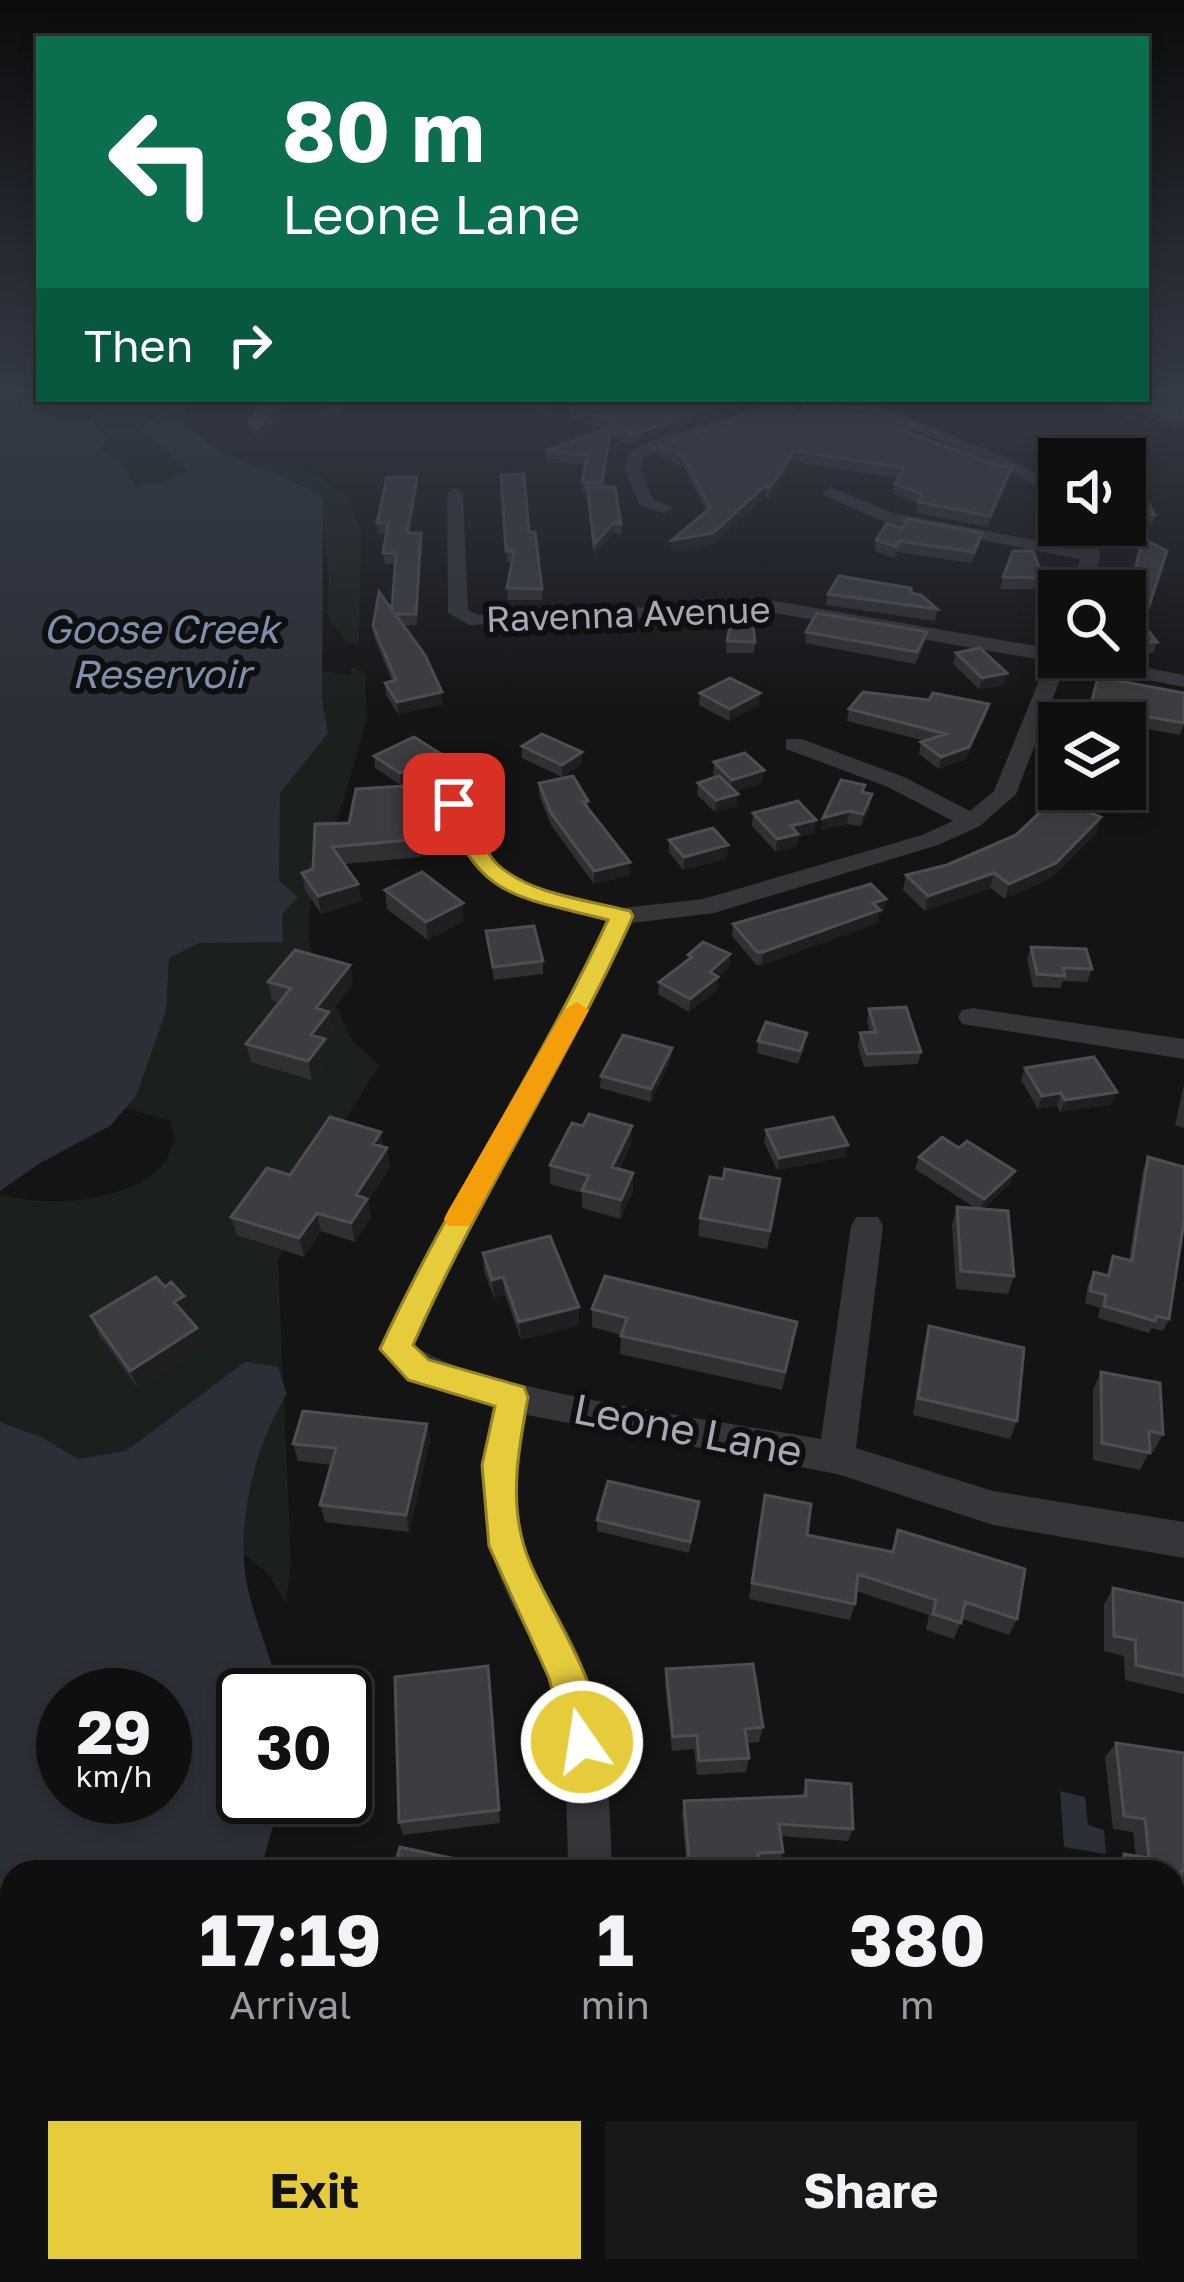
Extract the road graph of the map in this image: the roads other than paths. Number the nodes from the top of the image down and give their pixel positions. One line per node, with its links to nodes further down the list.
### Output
1 (455, 499): 8 (street, Ravenna Avenue)
2 (645, 499): 4 (street)
3 (848, 499): 6 (street)
4 (664, 508)
5 (1090, 546): 6 (street)
6 (1090, 556): 7 (street)
7 (1086, 570)
8 (1038, 653)
9 (1146, 674): 11 (street, Ravenna Avenue)
10 (1051, 678): 14 (street)
11 (1184, 681)
12 (794, 744): 14 (street)
13 (454, 804): 15 (street)
14 (972, 820): 15 (street)
15 (622, 916): 19 (street, Leone Lane)
16 (972, 1017): 17 (street)
17 (1184, 1049)
18 (867, 1226): 20 (street)
19 (512, 1397): 20 (street, Leone Lane); 22 (street)
20 (837, 1458): 21 (street, Leone Lane)
21 (1184, 1540)
22 (590, 1860)

